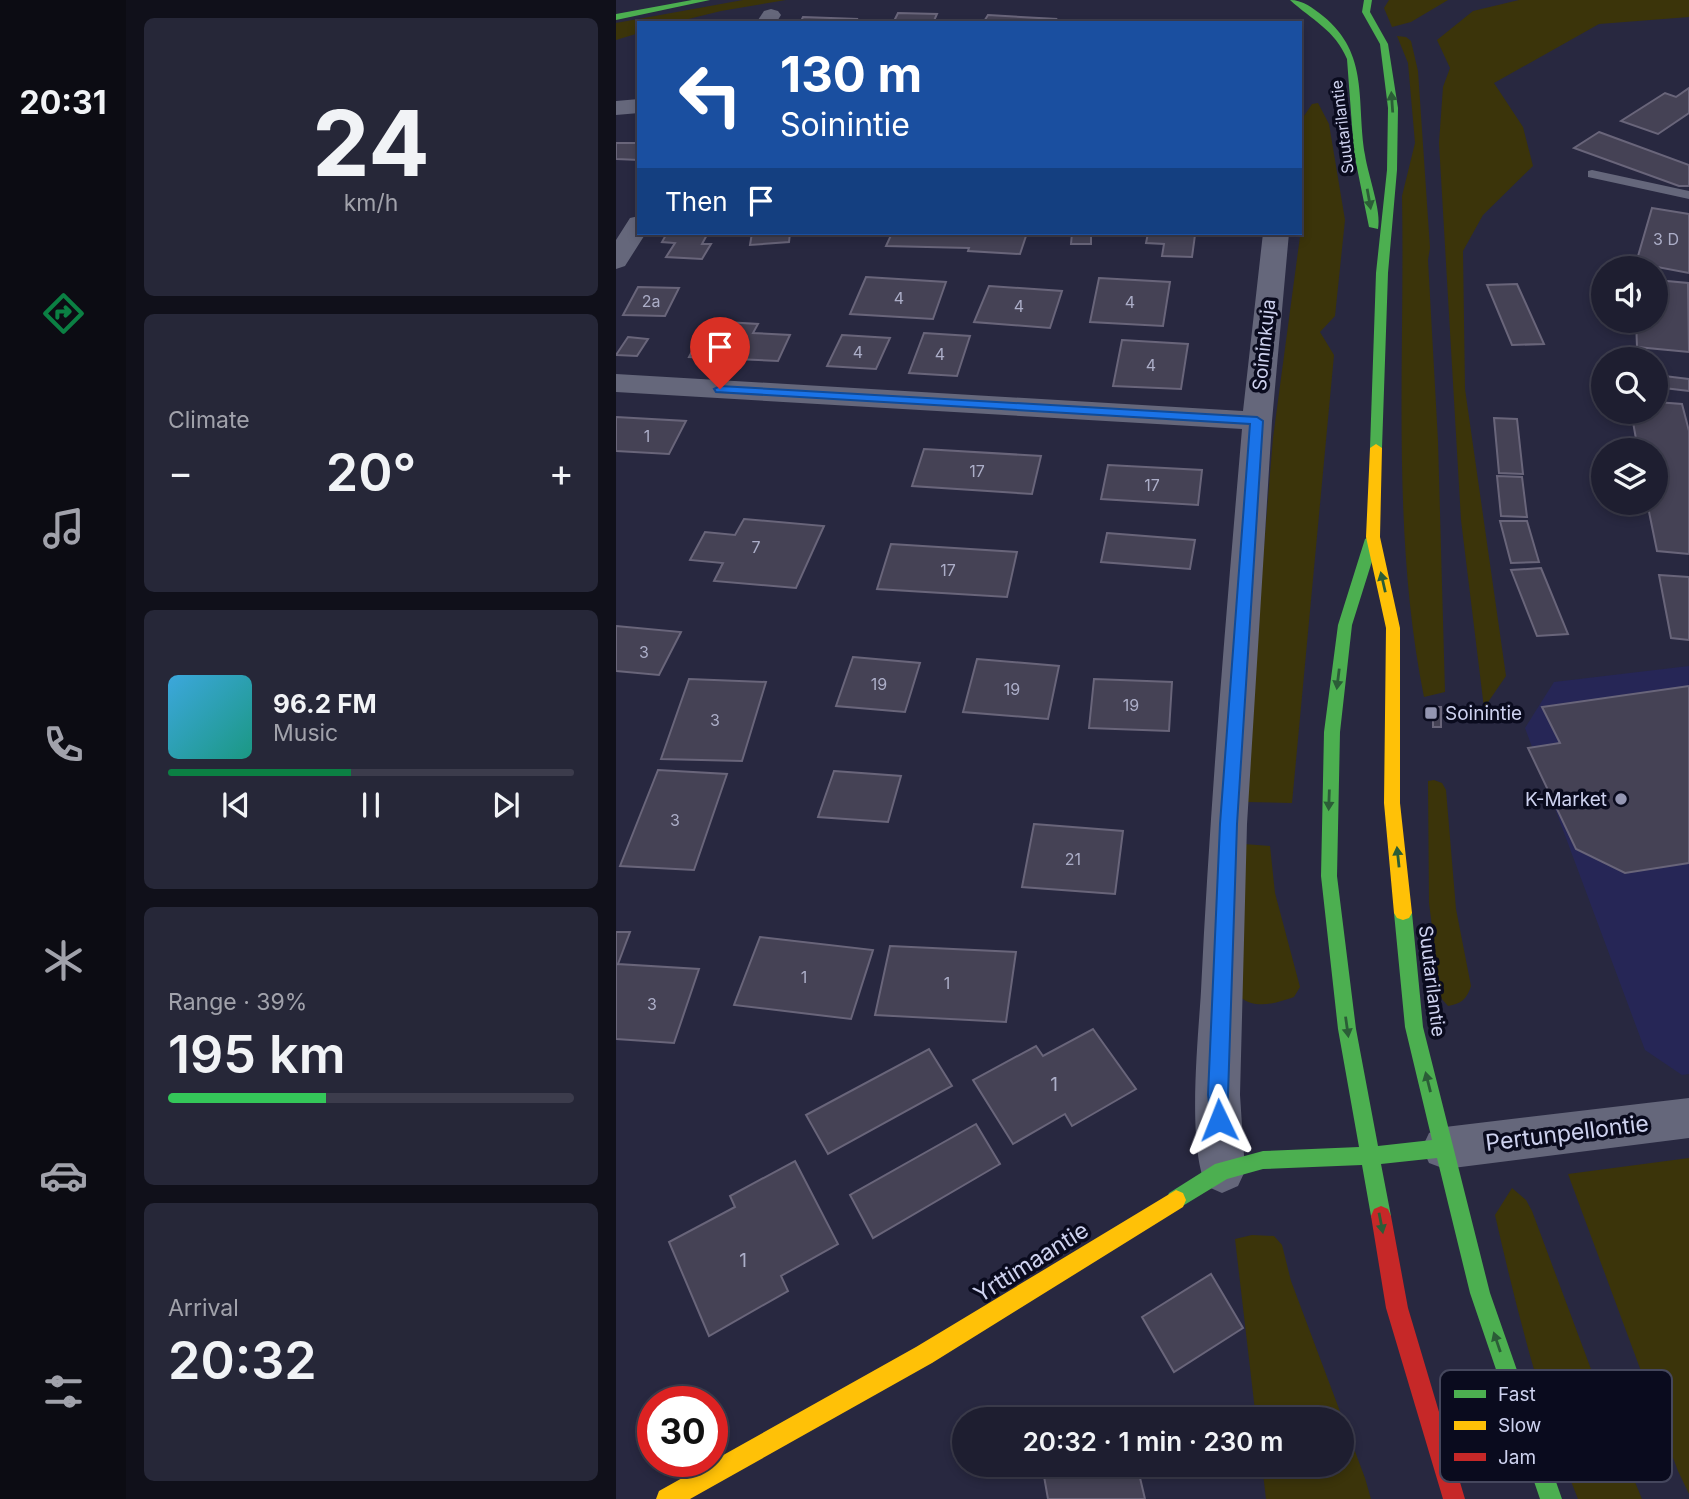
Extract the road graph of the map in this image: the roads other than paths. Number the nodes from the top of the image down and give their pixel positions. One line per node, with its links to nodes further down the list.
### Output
1 (706, 0): 4 (main road)
2 (1294, 0): 12 (main road, Suutarilantie, one-way to 12)
3 (1368, 0): 12 (main road, Suutarilantie, one-way to 3)
4 (616, 17)
5 (637, 106): 6 (street)
6 (616, 108)
7 (1592, 174): 8 (lane)
8 (1689, 195)
9 (637, 226): 11 (street)
10 (1276, 235): 14 (street, Soininkuja)
11 (616, 261)
12 (1382, 273): 15 (main road, Suutarilantie)
13 (616, 383): 14 (street)
14 (1257, 421): 19 (street, Soininkuja)
15 (1373, 537): 17 (main road, Suutarilantie, one-way to 15); 18 (main road, Suutarilantie, one-way to 18)
16 (1689, 1118): 17 (street, Pertunpellontie)
17 (1445, 1148): 18 (main road, Yrttimaantie); 20 (main road, Suutarilantie, one-way to 17)
18 (1368, 1156): 19 (main road, Yrttimaantie); 21 (main road, Suutarilantie, one-way to 21)
19 (1222, 1171): 24 (main road, Yrttimaantie)
20 (1507, 1370)
21 (1440, 1452)
22 (1449, 1482): 25 (main road, Suutarilantie, one-way to 25)
23 (1545, 1482): 26 (main road, Suutarilantie, one-way to 23)
24 (667, 1499)
25 (1454, 1499)
26 (1551, 1499)

